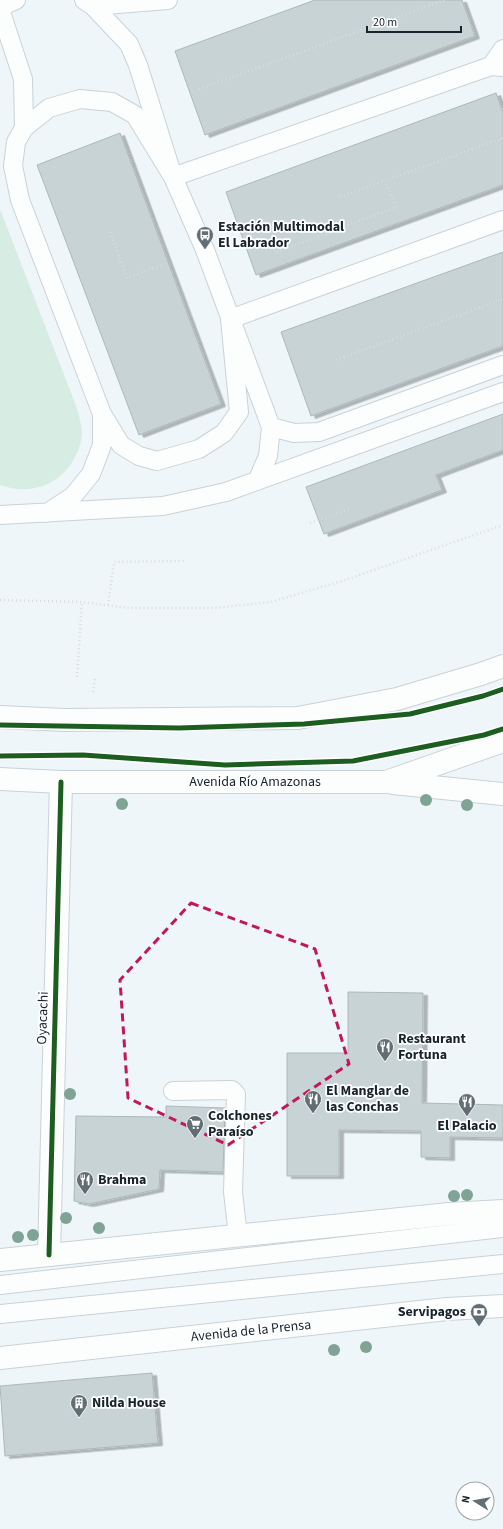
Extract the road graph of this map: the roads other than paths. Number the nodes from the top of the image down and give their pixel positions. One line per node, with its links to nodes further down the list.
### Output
1 (16, 0): 4 (lane)
2 (168, 0): 3 (lane)
3 (89, 3): 8 (lane)
4 (0, 8): 7 (lane)
5 (503, 49): 6 (lane)
6 (497, 67): 8 (lane)
7 (24, 128): 8 (lane); 13 (lane)
8 (173, 177): 10 (lane)
9 (503, 220): 10 (lane)
10 (230, 319): 13 (lane); 14 (lane)
11 (503, 365): 14 (lane)
12 (503, 392): 15 (lane)
13 (102, 414): 16 (lane)
14 (271, 427): 15 (lane)
15 (257, 481): 16 (lane)
16 (46, 514): 17 (lane)
17 (0, 516)
18 (503, 666): 19 (main road)
19 (0, 717)
20 (503, 741): 23 (main road, Avenida Río Amazonas)
21 (0, 779): 22 (main road, Avenida Río Amazonas)
22 (62, 782): 23 (main road, Avenida Río Amazonas); 29 (main road, Oyacachi)
23 (386, 782): 24 (main road)
24 (503, 794)
25 (173, 1091): 28 (lane)
26 (503, 1211): 28 (main road)
27 (503, 1228): 32 (lane)
28 (238, 1236): 29 (main road)
29 (49, 1255): 30 (main road)
30 (0, 1260)
31 (503, 1264): 34 (lane)
32 (0, 1284)
33 (503, 1306): 35 (main road, Avenida de la Prensa)
34 (0, 1314)
35 (0, 1358)

